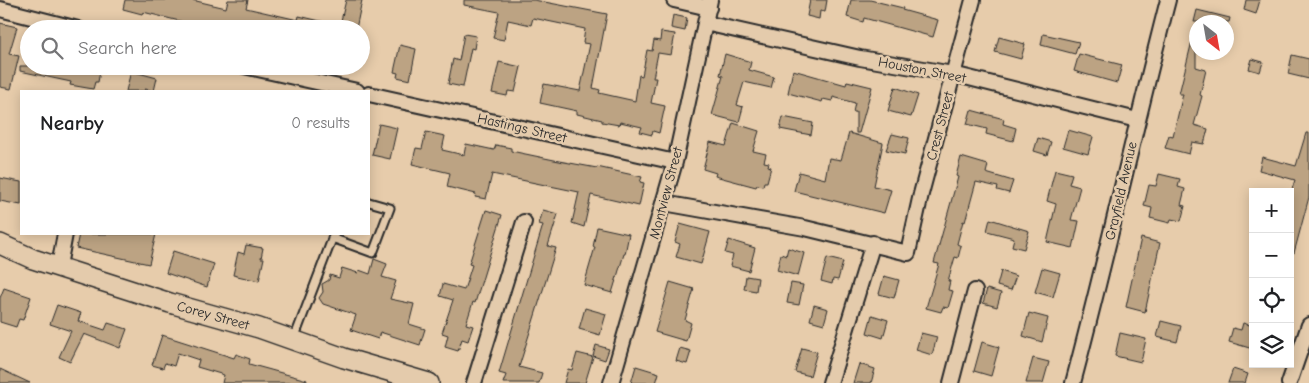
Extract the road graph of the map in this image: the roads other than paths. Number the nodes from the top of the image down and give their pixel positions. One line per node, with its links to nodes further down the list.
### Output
1 (674, 0): 4 (street)
2 (973, 0): 8 (street, Crest Street)
3 (1168, 0): 12 (street, Grayfield Avenue)
4 (710, 4): 7 (street, Montview Street)
5 (0, 9): 6 (street)
6 (43, 20)
7 (705, 23): 8 (street, Houston Street); 13 (street, Montview Street)
8 (953, 74): 12 (street, Houston Street); 19 (street, Crest Street)
9 (285, 75): 10 (street)
10 (352, 90)
11 (370, 94): 13 (street, Hastings Street)
12 (1137, 120): 30 (street, Grayfield Avenue)
13 (676, 162): 15 (street, Montview Street)
14 (370, 202): 18 (lane)
15 (664, 202): 19 (street); 27 (street, Montview Street)
16 (524, 222): 26 (street)
17 (65, 235): 21 (street)
18 (333, 236): 24 (lane)
19 (873, 243): 28 (street)
20 (0, 244): 21 (street, Corey Street)
21 (59, 266): 24 (street, Corey Street)
22 (975, 291): 29 (street)
23 (1309, 326): 31 (street)
24 (294, 340): 25 (street, Corey Street)
25 (429, 383)
26 (474, 383)
27 (611, 383)
28 (830, 383)
29 (952, 383)
30 (1073, 383)
31 (1289, 383)

